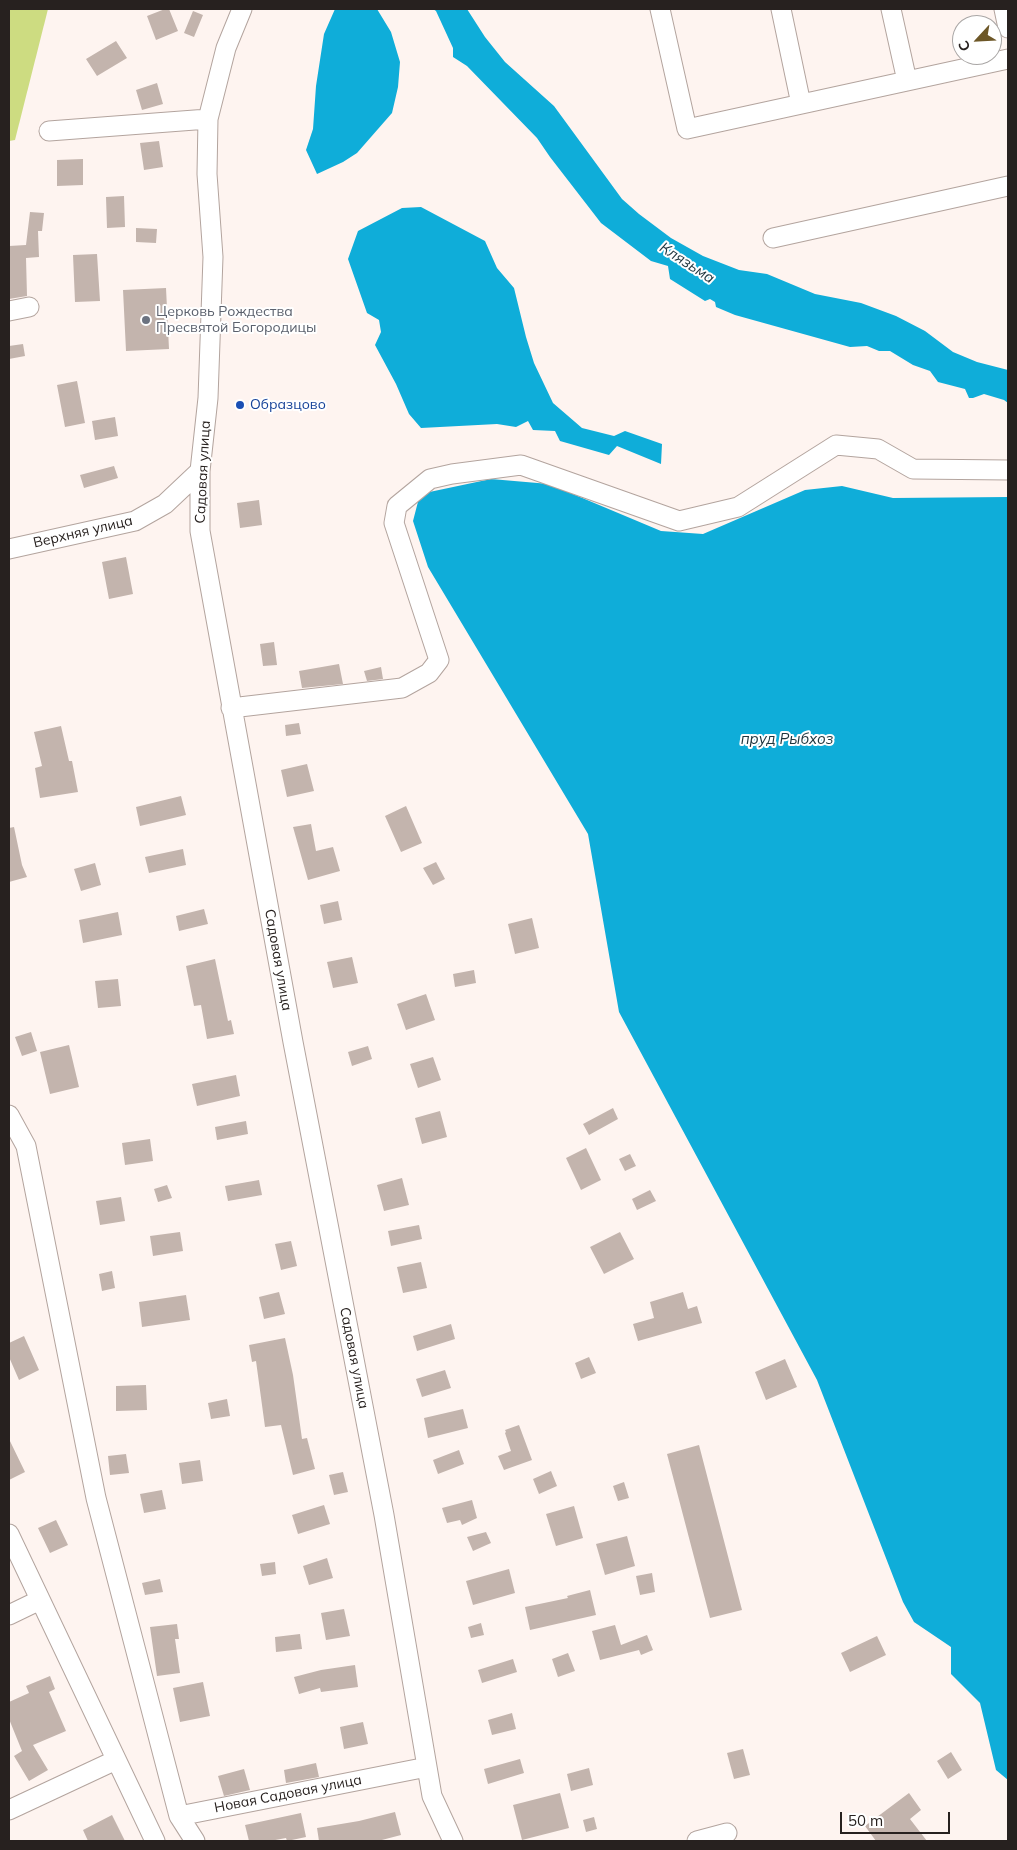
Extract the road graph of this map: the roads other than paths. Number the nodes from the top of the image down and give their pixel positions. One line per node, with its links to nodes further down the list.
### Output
1 (242, 9): 10 (street, Садовая улица)
2 (660, 9): 9 (street)
3 (781, 9): 9 (street)
4 (892, 9): 8 (street)
5 (1004, 9): 6 (street)
6 (1008, 28)
7 (1008, 59): 8 (street)
8 (907, 81): 9 (street)
9 (801, 104)
10 (208, 118): 11 (street); 17 (street, Садовая улица)
11 (49, 131)
12 (1008, 186): 13 (street)
13 (773, 238)
14 (29, 308): 15 (street)
15 (9, 311)
16 (1008, 470): 19 (street)
17 (200, 471): 18 (street, Верхняя улица); 19 (street, Садовая улица)
18 (9, 549)
19 (231, 708): 25 (street, Садовая улица)
20 (9, 1115): 27 (street)
21 (9, 1534): 22 (street)
22 (40, 1600): 23 (street); 24 (street)
23 (9, 1615)
24 (116, 1760): 26 (street); 29 (street)
25 (427, 1767): 27 (street, Новая Садовая улица); 31 (street, Садовая улица)
26 (9, 1810)
27 (178, 1816): 30 (street)
28 (727, 1833): 32 (street)
29 (155, 1841)
30 (195, 1841)
31 (453, 1841)
32 (697, 1841)

